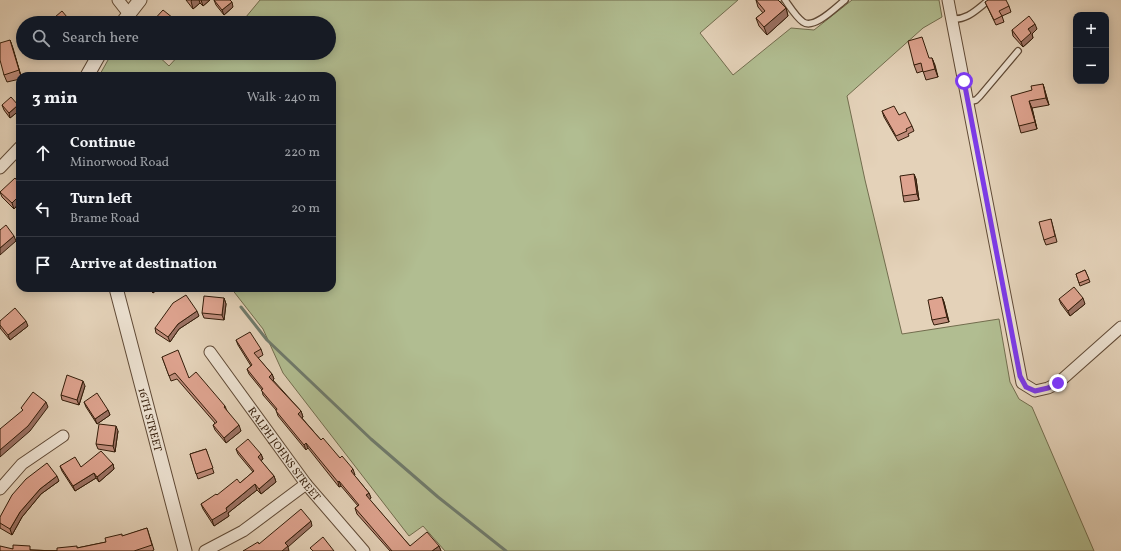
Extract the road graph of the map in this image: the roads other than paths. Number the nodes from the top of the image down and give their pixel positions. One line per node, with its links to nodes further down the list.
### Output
1 (118, 0): 7 (street)
2 (140, 0): 8 (street)
3 (785, 0): 4 (lane)
4 (845, 0)
5 (948, 0): 9 (street)
6 (989, 0): 9 (lane)
7 (124, 16)
8 (127, 16)
9 (952, 19): 13 (street)
10 (1018, 51): 13 (lane)
11 (96, 60): 12 (street)
12 (89, 72)
13 (968, 102): 17 (street)
14 (16, 151): 15 (street)
15 (0, 168)
16 (117, 292): 22 (street, 16TH STREET)
17 (1121, 327)
18 (210, 352): 20 (street, RALPH JOHNS STREET)
19 (63, 436): 21 (street)
20 (306, 484): 23 (street); 24 (street, RALPH JOHNS STREET)
21 (0, 489)
22 (185, 551)
23 (205, 551)
24 (364, 551)

